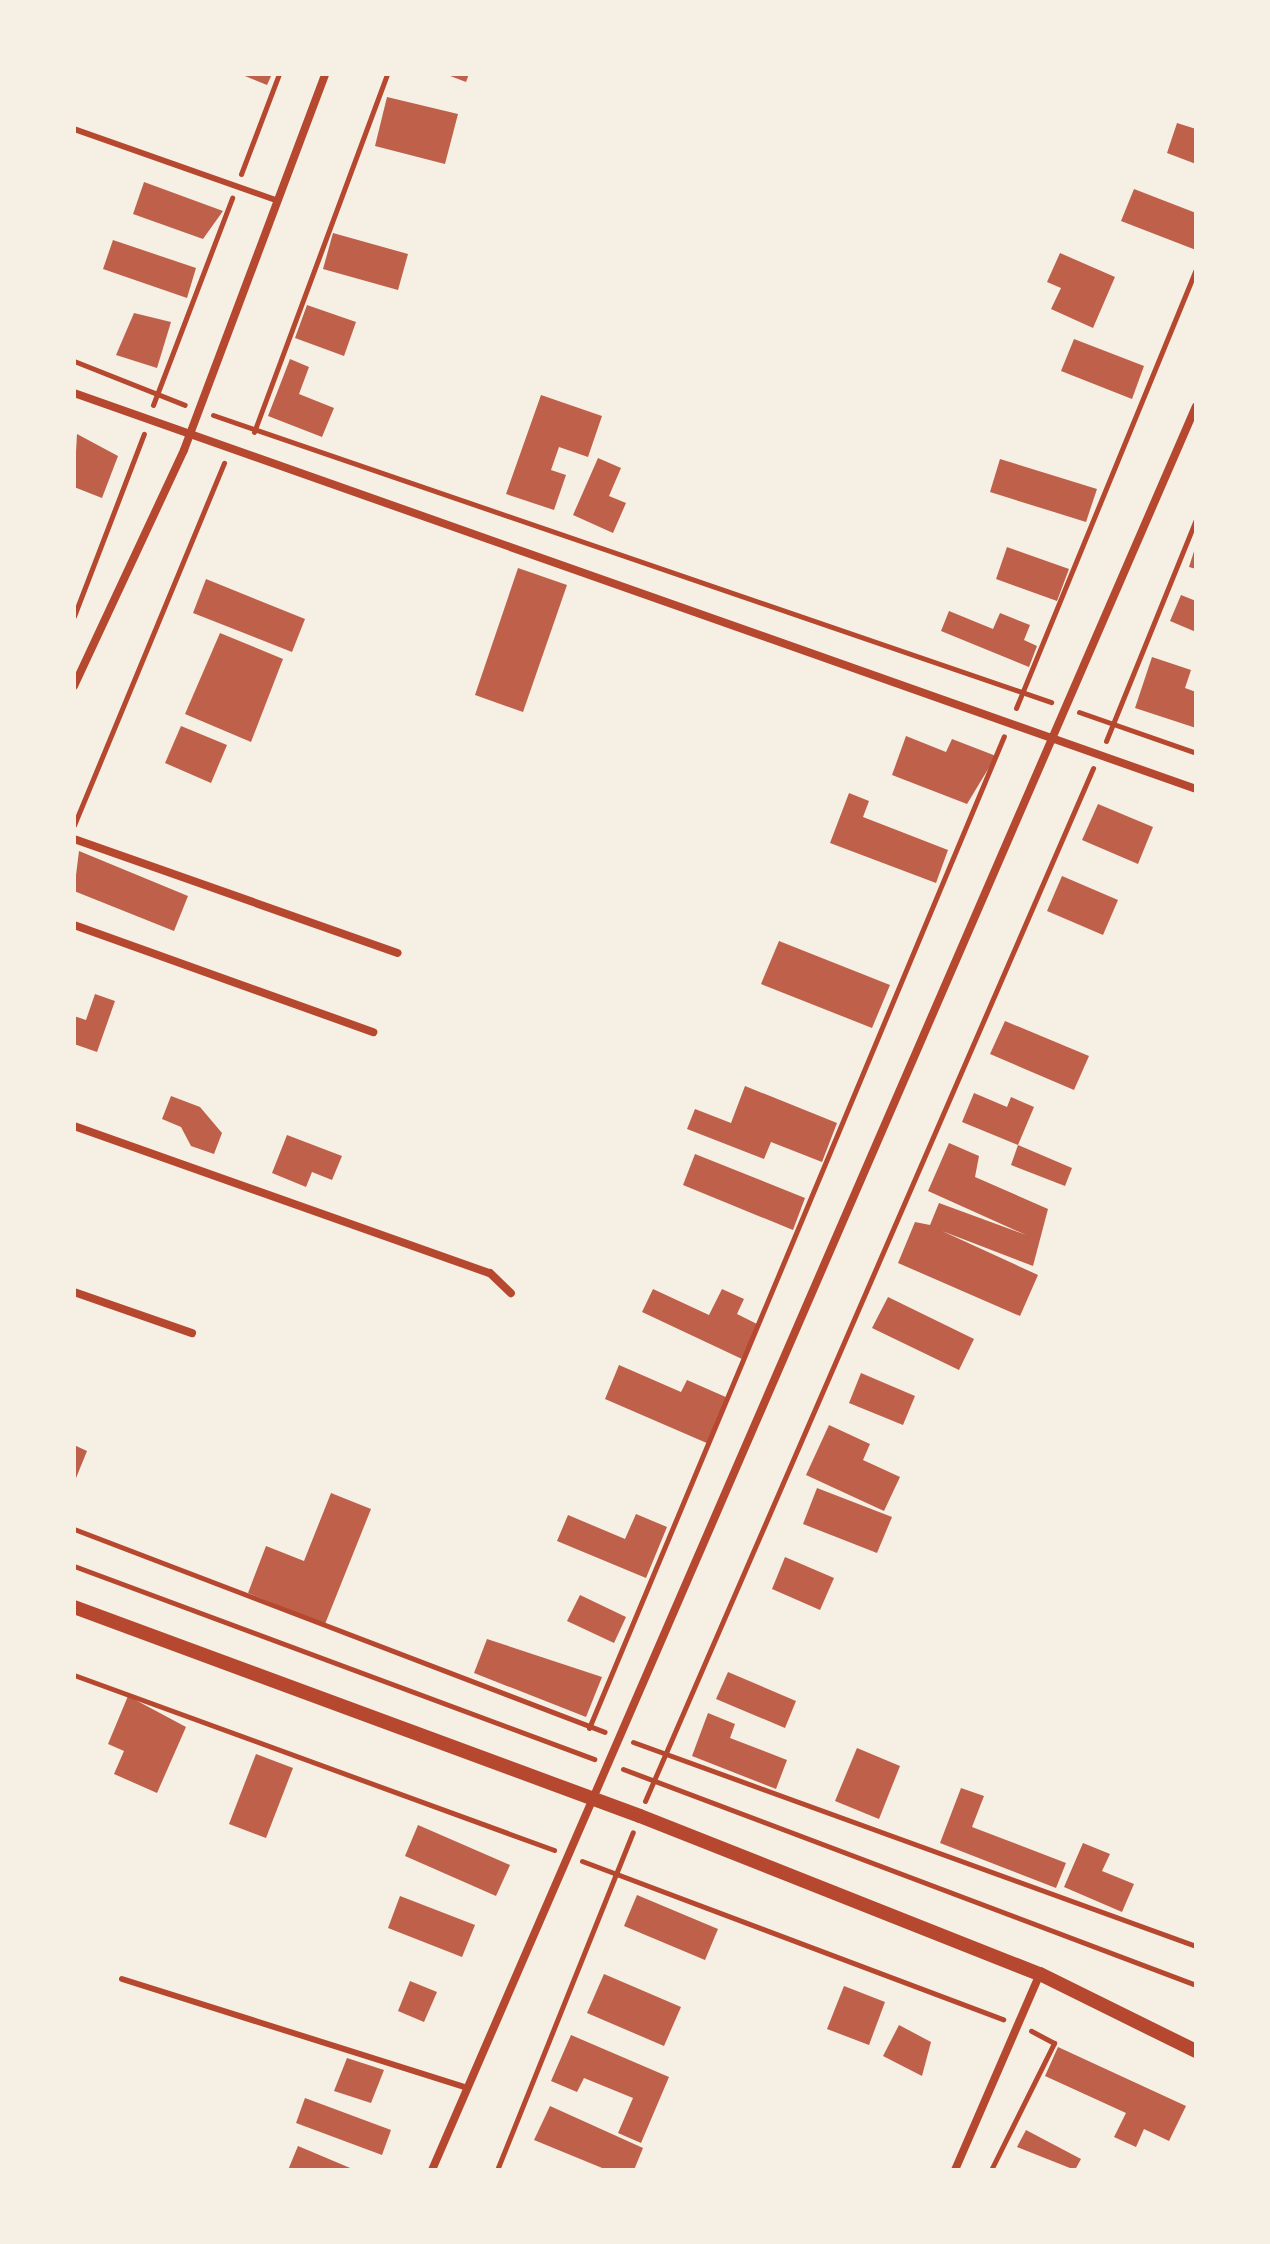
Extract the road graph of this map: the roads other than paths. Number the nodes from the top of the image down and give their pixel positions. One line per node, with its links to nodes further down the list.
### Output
1 (325, 74): 3 (street)
2 (74, 129): 3 (lane)
3 (278, 201): 6 (street)
4 (74, 393): 6 (street)
5 (1196, 406): 8 (street)
6 (190, 436): 7 (street); 8 (street)
7 (74, 686)
8 (1055, 742): 9 (street); 19 (street)
9 (1196, 789)
10 (74, 839): 12 (street)
11 (74, 925): 13 (street)
12 (398, 953)
13 (373, 1032)
14 (74, 1126): 16 (street)
15 (74, 1292): 17 (street)
16 (511, 1293)
17 (192, 1333)
18 (74, 1607): 19 (street)
19 (590, 1797): 20 (street); 23 (street)
20 (1040, 1974): 22 (street); 25 (street)
21 (122, 1979): 23 (lane)
22 (1196, 2051)
23 (467, 2088): 24 (street)
24 (432, 2170)
25 (955, 2170)

